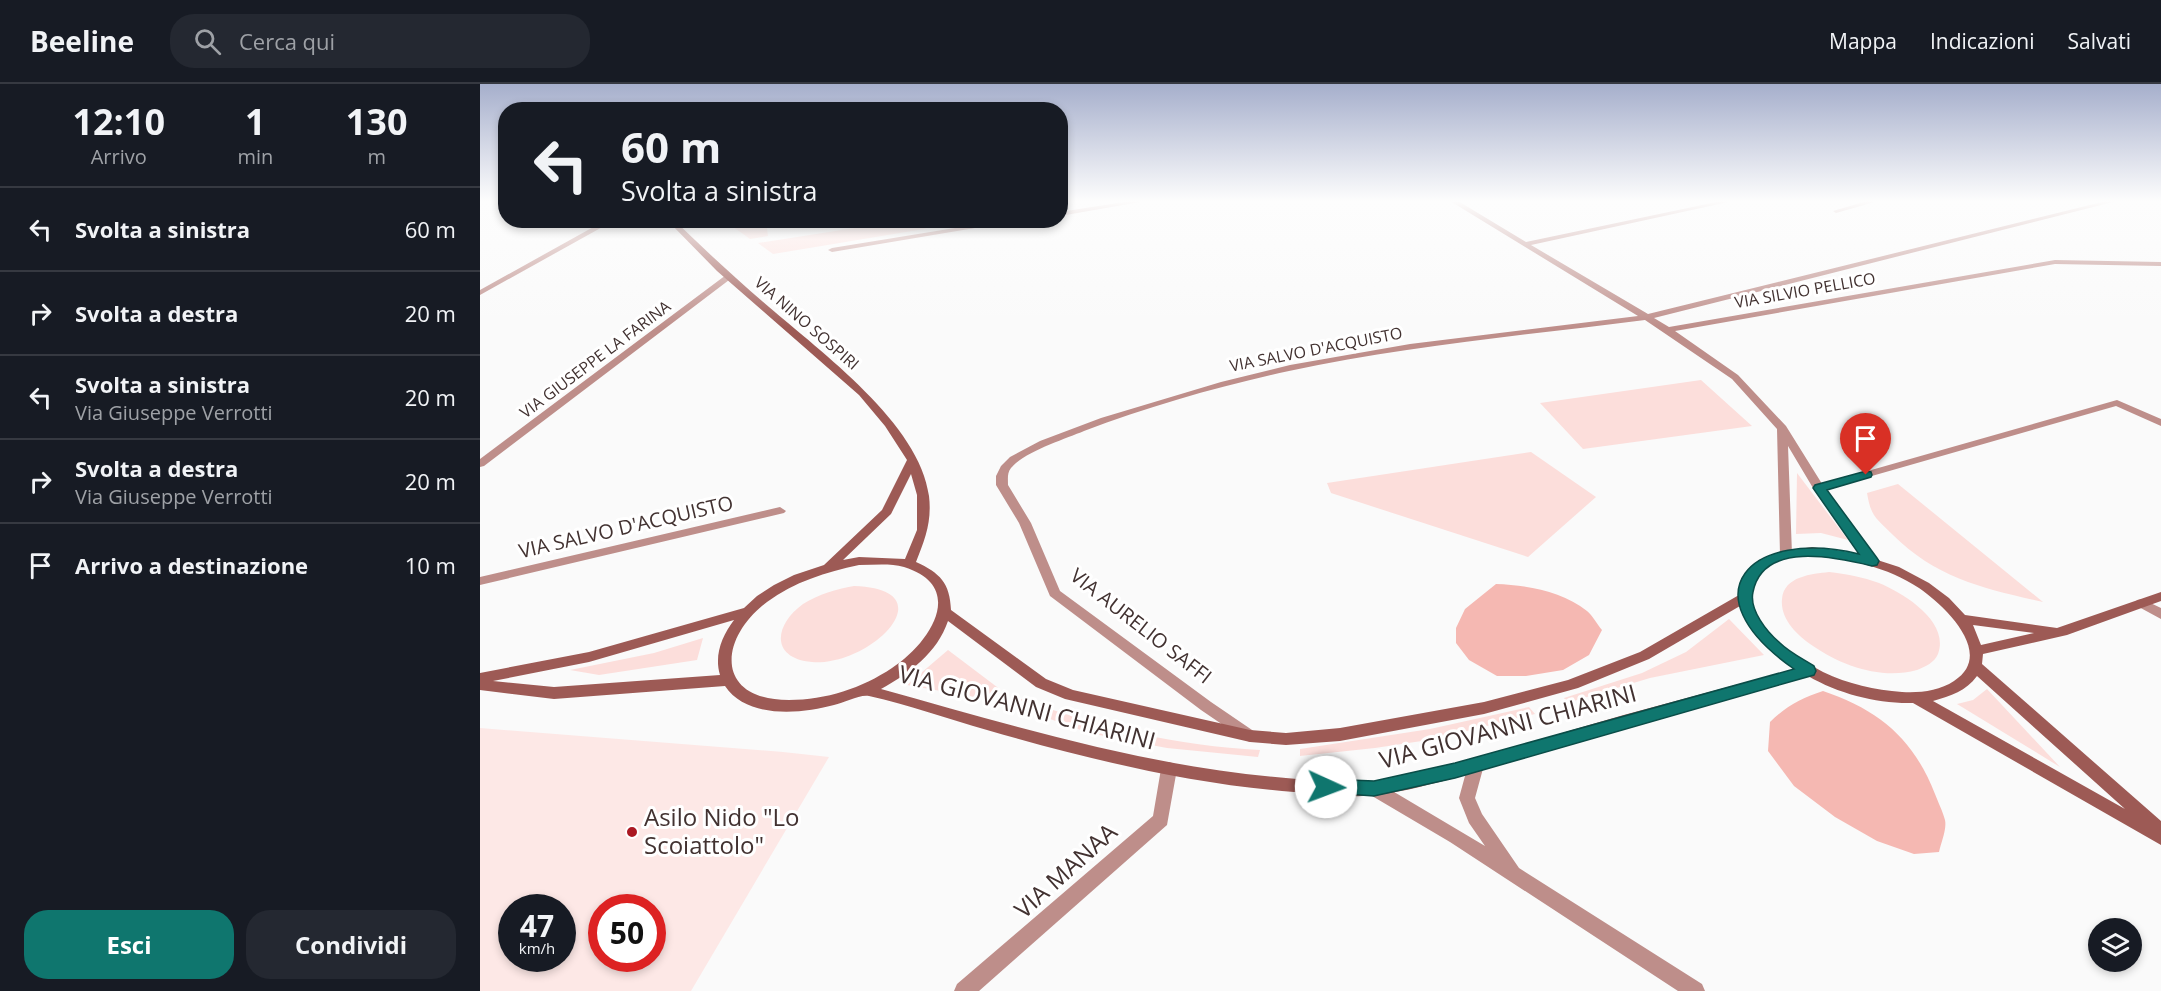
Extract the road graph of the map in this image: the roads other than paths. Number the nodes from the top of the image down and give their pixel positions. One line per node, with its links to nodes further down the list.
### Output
1 (570, 243): 10 (street)
2 (694, 243): 9 (main road, VIA NINO SOSPIRI)
3 (874, 243): 7 (street)
4 (1529, 243): 6 (street)
5 (1944, 243): 11 (street, VIA SALVO D'ACQUISTO)
6 (1526, 244): 11 (street)
7 (832, 250)
8 (2161, 264): 12 (street, VIA SILVIO PELLICO)
9 (729, 277): 15 (main road, VIA NINO SOSPIRI); 16 (street, VIA GIUSEPPE LA FARINA)
10 (480, 293)
11 (1648, 317): 12 (street); 17 (street, VIA SALVO D'ACQUISTO)
12 (1668, 330): 14 (street)
13 (2161, 423): 18 (street)
14 (1782, 427): 18 (street); 20 (street)
15 (912, 460): 22 (main road, VIA NINO SOSPIRI); 23 (main road)
16 (480, 464)
17 (1005, 468): 40 (street, VIA AURELIO SAFFI)
18 (1819, 488): 21 (street)
19 (780, 511): 24 (street, VIA SALVO D'ACQUISTO)
20 (1786, 554): 21 (main road); 26 (main road)
21 (1872, 561): 31 (main road)
22 (909, 565): 23 (main road); 29 (main road)
23 (830, 566): 28 (main road)
24 (480, 581)
25 (2161, 596): 27 (main road)
26 (1744, 597): 34 (main road); 40 (main road, VIA GIOVANNI CHIARINI)
27 (2142, 603): 30 (street); 32 (main road)
28 (748, 611): 35 (main road); 36 (main road)
29 (945, 612): 38 (main road); 40 (main road, VIA GIOVANNI CHIARINI)
30 (2161, 614)
31 (1962, 619): 32 (main road); 33 (main road)
32 (2062, 632): 33 (main road)
33 (1976, 659): 39 (main road); 44 (main road)
34 (1808, 671): 39 (main road); 41 (main road, VIA GIOVANNI CHIARINI)
35 (480, 678)
36 (728, 680): 37 (main road); 38 (main road)
37 (480, 685)
38 (866, 690): 42 (main road, VIA GIOVANNI CHIARINI)
39 (1916, 698): 45 (main road)
40 (1250, 736)
41 (1476, 765): 43 (main road, VIA GIOVANNI CHIARINI); 46 (street)
42 (1170, 769): 43 (main road, VIA GIOVANNI CHIARINI); 47 (street, VIA MANAA)
43 (1374, 789): 46 (street)
44 (2161, 831)
45 (2161, 838)
46 (1516, 876): 48 (street)
47 (964, 991)
48 (1695, 991)

